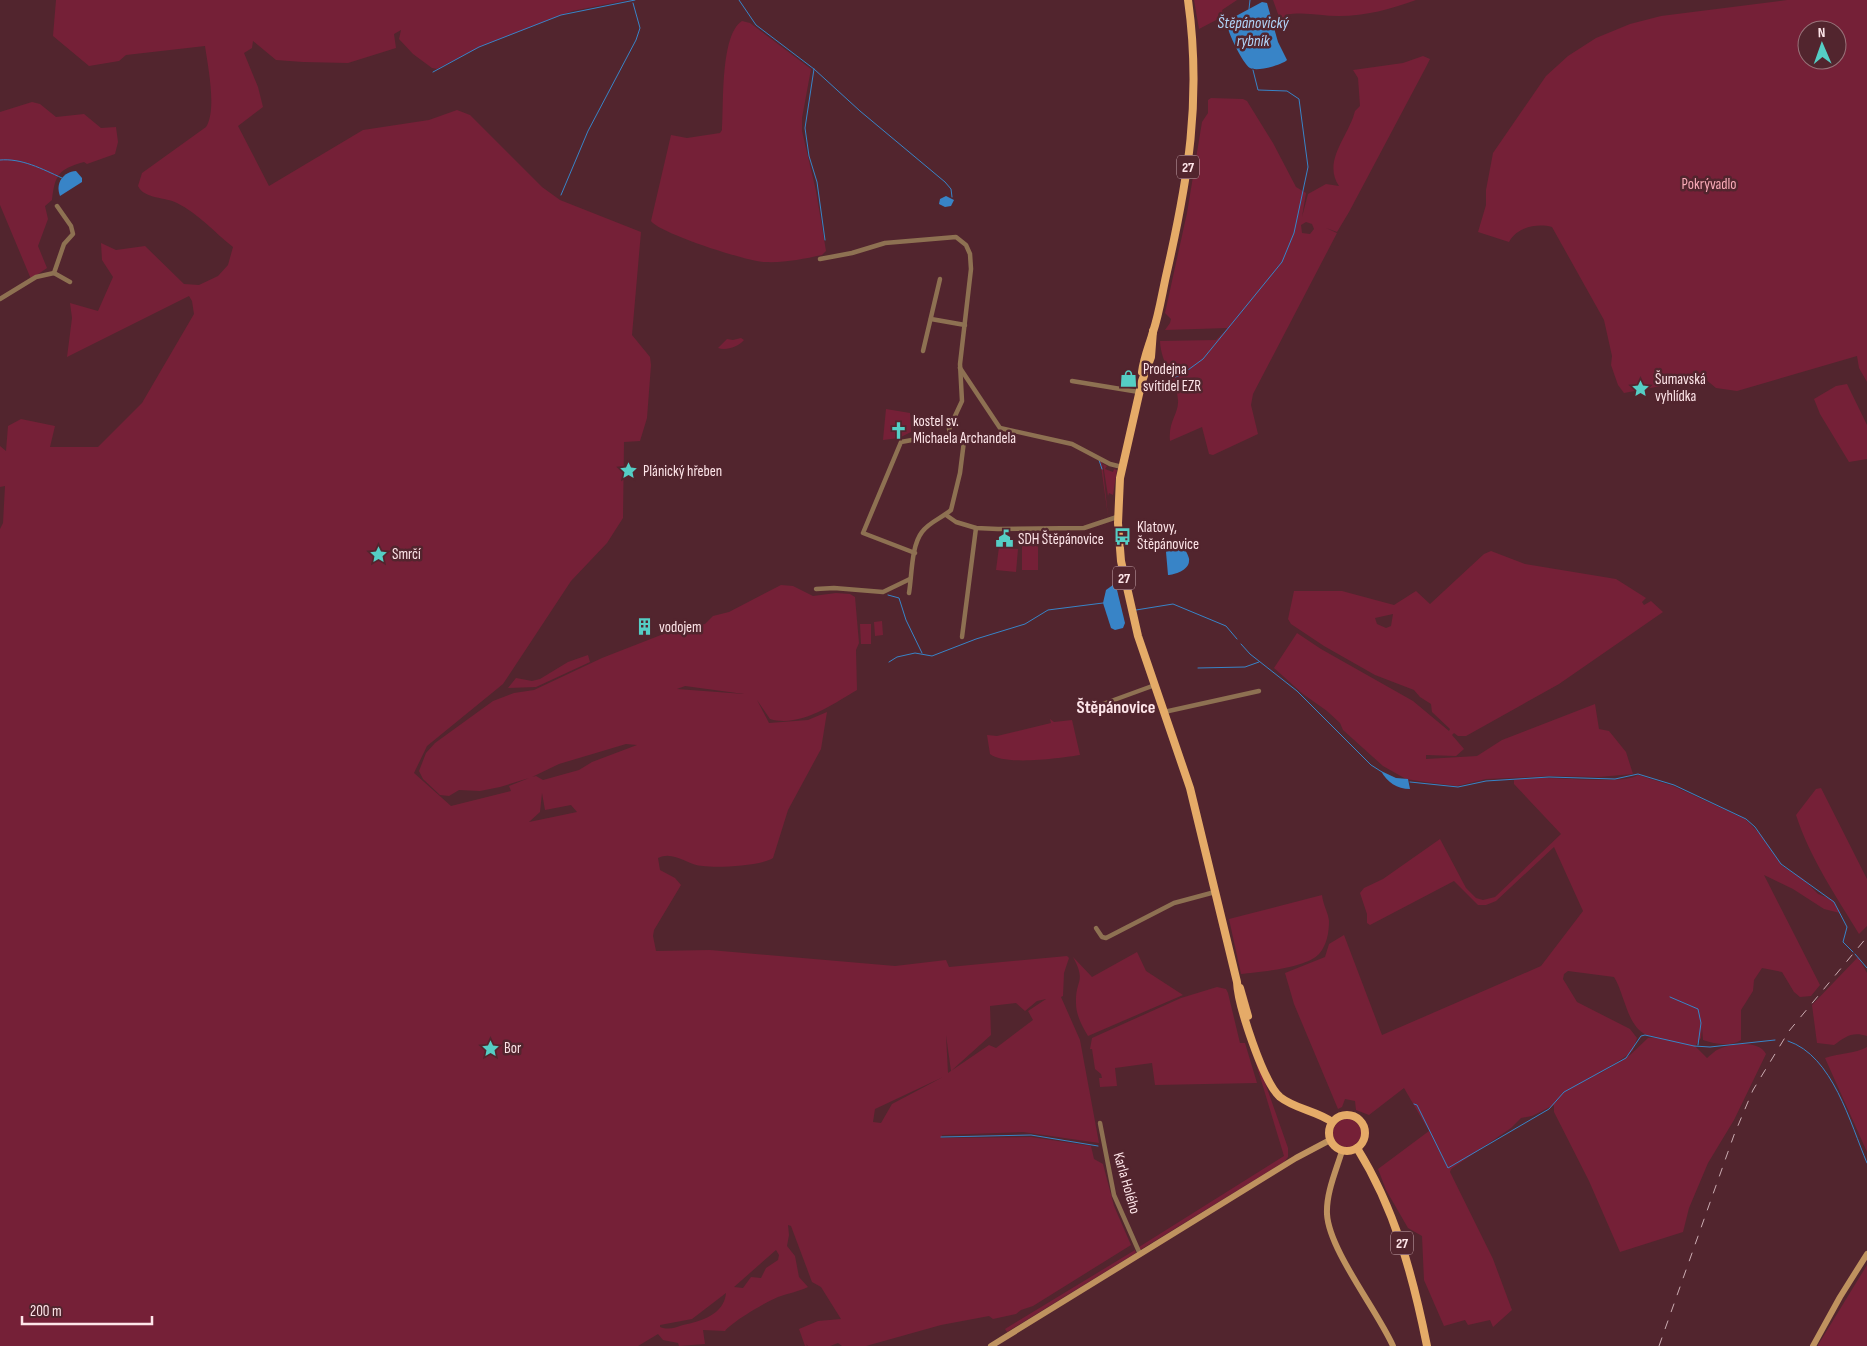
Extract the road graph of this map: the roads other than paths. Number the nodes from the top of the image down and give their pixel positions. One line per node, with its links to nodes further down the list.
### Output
1 (1188, 0): 13 (main road, 27)
2 (57, 206): 4 (street)
3 (820, 259): 9 (street)
4 (54, 273): 6 (street); 7 (street)
5 (940, 280): 8 (street)
6 (70, 282)
7 (0, 300)
8 (930, 319): 9 (street); 10 (street)
9 (965, 325): 11 (street)
10 (923, 351)
11 (960, 367): 15 (street); 16 (street)
12 (1072, 381): 13 (street)
13 (1139, 392): 15 (main road, 27)
14 (912, 440): 19 (street)
15 (1122, 467): 17 (main road, 27)
16 (946, 515): 18 (street); 19 (street)
17 (1118, 517): 18 (street); 24 (main road, 27)
18 (976, 528): 23 (street)
19 (915, 553): 20 (street)
20 (910, 579): 21 (street); 22 (street)
21 (816, 589)
22 (909, 593)
23 (962, 637)
24 (1154, 685): 26 (street); 27 (main road, 27)
25 (1259, 691): 27 (street)
26 (1081, 712)
27 (1164, 712): 28 (main road, 27)
28 (1215, 892): 29 (street); 30 (main road, 27)
29 (1096, 928)
30 (1332, 1122): 32 (main road); 33 (main road)
31 (1100, 1123): 35 (street, Karla Holého)
32 (1330, 1140): 34 (main road); 35 (main road)
33 (1357, 1148): 34 (main road); 39 (main road, 27)
34 (1342, 1151): 38 (main road)
35 (1140, 1254): 37 (main road)
36 (1867, 1254): 40 (main road)
37 (991, 1346)
38 (1393, 1346)
39 (1427, 1346)
40 (1814, 1346)

